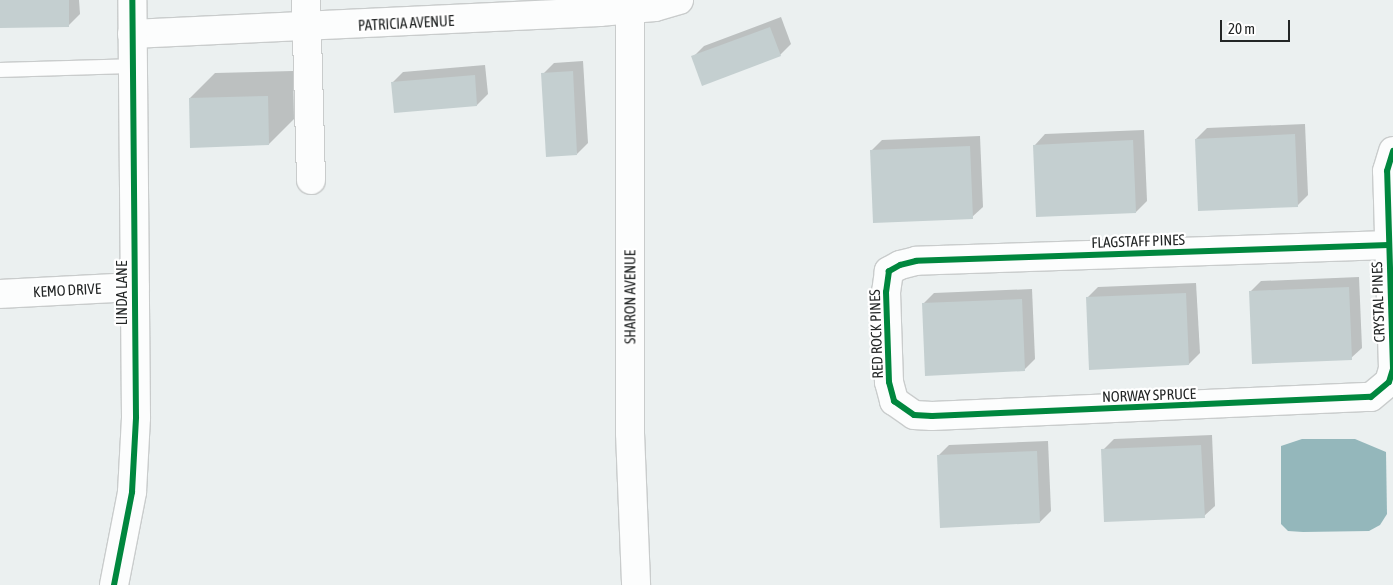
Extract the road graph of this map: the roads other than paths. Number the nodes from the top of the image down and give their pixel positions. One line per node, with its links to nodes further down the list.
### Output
1 (132, 0): 6 (street, LINDA LANE)
2 (306, 0): 5 (street)
3 (679, 0): 4 (street, PATRICIA AVENUE)
4 (630, 10): 5 (street, PATRICIA AVENUE); 18 (street, SHARON AVENUE)
5 (307, 28): 6 (street, PATRICIA AVENUE); 10 (street)
6 (132, 34): 7 (street, LINDA LANE)
7 (132, 66): 8 (lane); 13 (street, LINDA LANE)
8 (0, 70)
9 (1393, 151): 11 (street, CRYSTAL PINES)
10 (311, 180)
11 (1389, 246): 12 (street, FLAGSTAFF PINES); 15 (street, CRYSTAL PINES)
12 (890, 271): 16 (street, RED ROCK PINES)
13 (135, 287): 14 (street, KEMO DRIVE); 17 (street, LINDA LANE)
14 (0, 294)
15 (1381, 390): 16 (street, NORWAY SPRUCE)
16 (914, 415)
17 (114, 585)
18 (636, 585)

